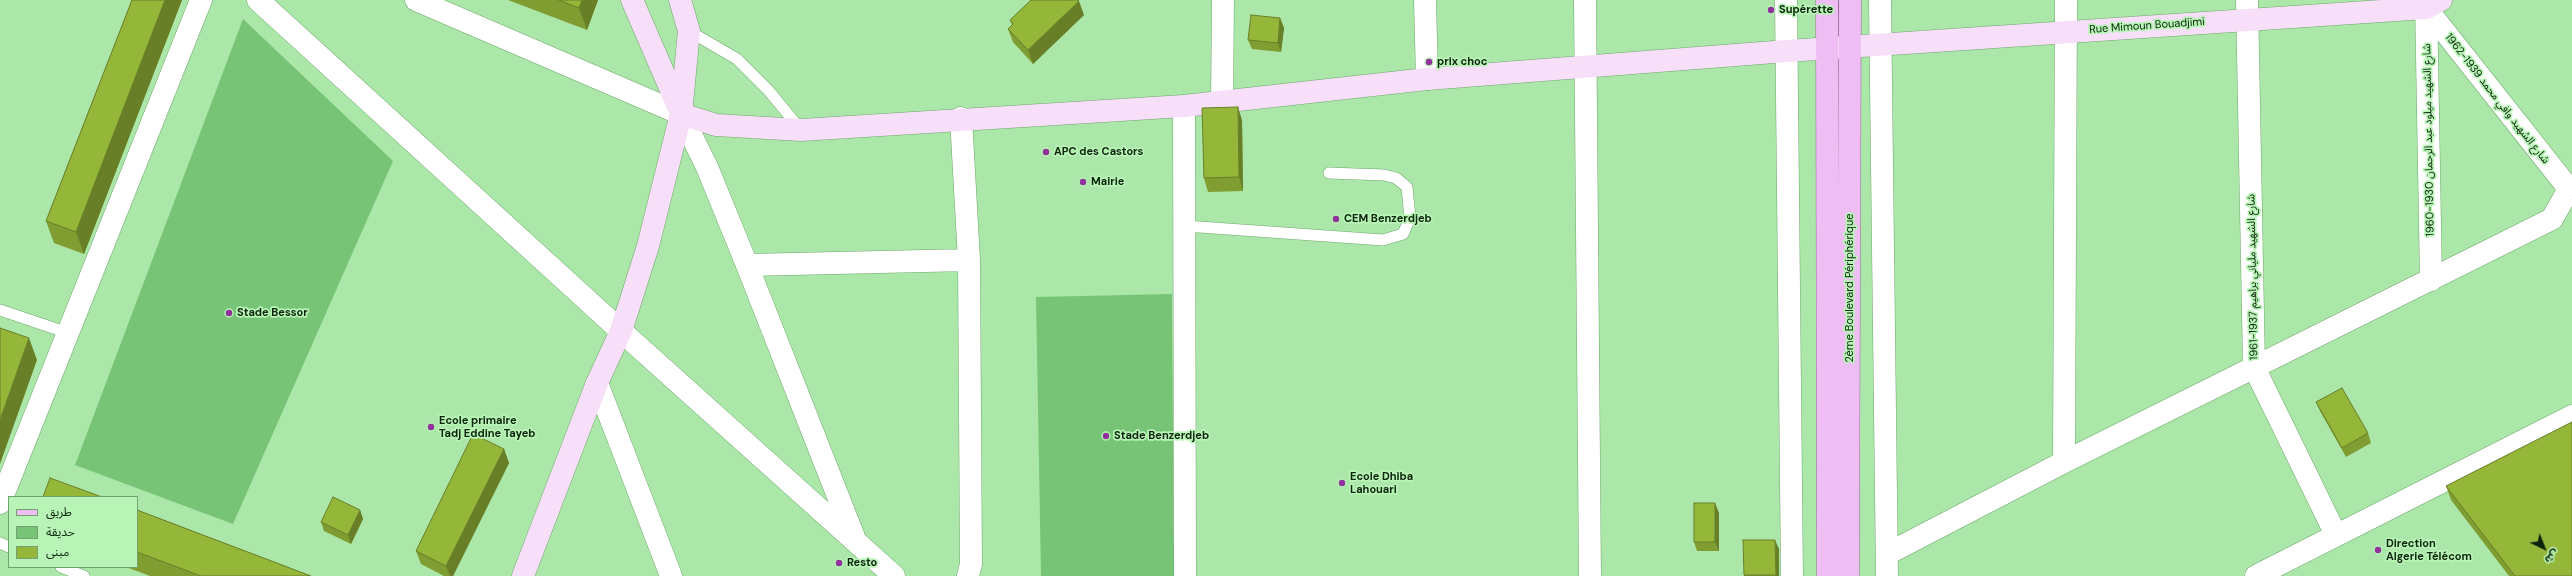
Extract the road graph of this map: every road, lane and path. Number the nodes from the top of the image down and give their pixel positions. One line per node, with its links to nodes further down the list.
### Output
1 (201, 0): 37 (street)
2 (258, 0): 36 (street)
3 (416, 0): 26 (street)
4 (632, 0): 26 (street)
5 (680, 0): 16 (street)
6 (1223, 0): 24 (street)
7 (1425, 0): 23 (street)
8 (1584, 0): 22 (street)
9 (1786, 0): 21 (street)
10 (1827, 0): 20 (main road, 2ème Boulevard Périphérique)
11 (1850, 0): 19 (main road, 2ème Boulevard Périphérique)
12 (1880, 0): 18 (street)
13 (2066, 0): 17 (street)
14 (2431, 3): 15 (street, Rue Mimoun Bouadjimi); 30 (street, شارع الشهيد وافي محمد 1939-1962); 34 (street, شارع الشهيد ميلود عبد الرحمان 1930-1960)
15 (2247, 9): 17 (street, Rue Mimoun Bouadjimi); 38 (street, شارع الشهيد ملياني براهيم 1937-1961)
16 (689, 31): 26 (street); 28 (lane)
17 (2066, 32): 18 (street, Rue Mimoun Bouadjimi); 41 (street)
18 (1880, 46): 19 (street, Rue Mimoun Bouadjimi); 45 (street)
19 (1850, 47): 20 (street, Rue Mimoun Bouadjimi); 57 (main road, 2ème Boulevard Périphérique)
20 (1827, 49): 21 (street, Rue Mimoun Bouadjimi); 56 (main road, 2ème Boulevard Périphérique)
21 (1787, 51): 22 (street, Rue Mimoun Bouadjimi); 55 (street)
22 (1584, 68): 23 (street, Rue Mimoun Bouadjimi); 54 (street)
23 (1427, 80): 24 (street, Rue Mimoun Bouadjimi)
24 (1222, 103): 25 (street, Rue Mimoun Bouadjimi)
25 (1184, 106): 27 (street, Rue Mimoun Bouadjimi); 31 (street)
26 (681, 114): 28 (street, Rue Mimoun Bouadjimi); 33 (street); 36 (street)
27 (961, 118): 28 (street, Rue Mimoun Bouadjimi); 32 (street)
28 (801, 130)
29 (1329, 173): 31 (lane)
30 (2570, 188): 34 (street)
31 (1185, 226): 53 (street)
32 (969, 260): 33 (street); 52 (street)
33 (747, 265): 44 (street)
34 (2431, 280): 38 (street)
35 (0, 310): 37 (lane)
36 (621, 331): 39 (street); 44 (street)
37 (68, 333): 42 (street)
38 (2254, 367): 41 (street); 43 (street, شارع الشهيد ملياني براهيم 1937-1961)
39 (597, 383): 48 (street); 49 (street)
40 (2572, 416): 43 (street)
41 (2064, 462): 45 (street)
42 (0, 503)
43 (2336, 535): 59 (street)
44 (856, 541): 50 (street); 51 (street)
45 (1887, 554): 58 (street)
46 (64, 568): 47 (lane)
47 (84, 576)
48 (523, 576)
49 (671, 576)
50 (872, 576)
51 (894, 576)
52 (968, 576)
53 (1185, 576)
54 (1590, 576)
55 (1792, 576)
56 (1828, 576)
57 (1848, 576)
58 (1887, 576)
59 (2256, 576)

